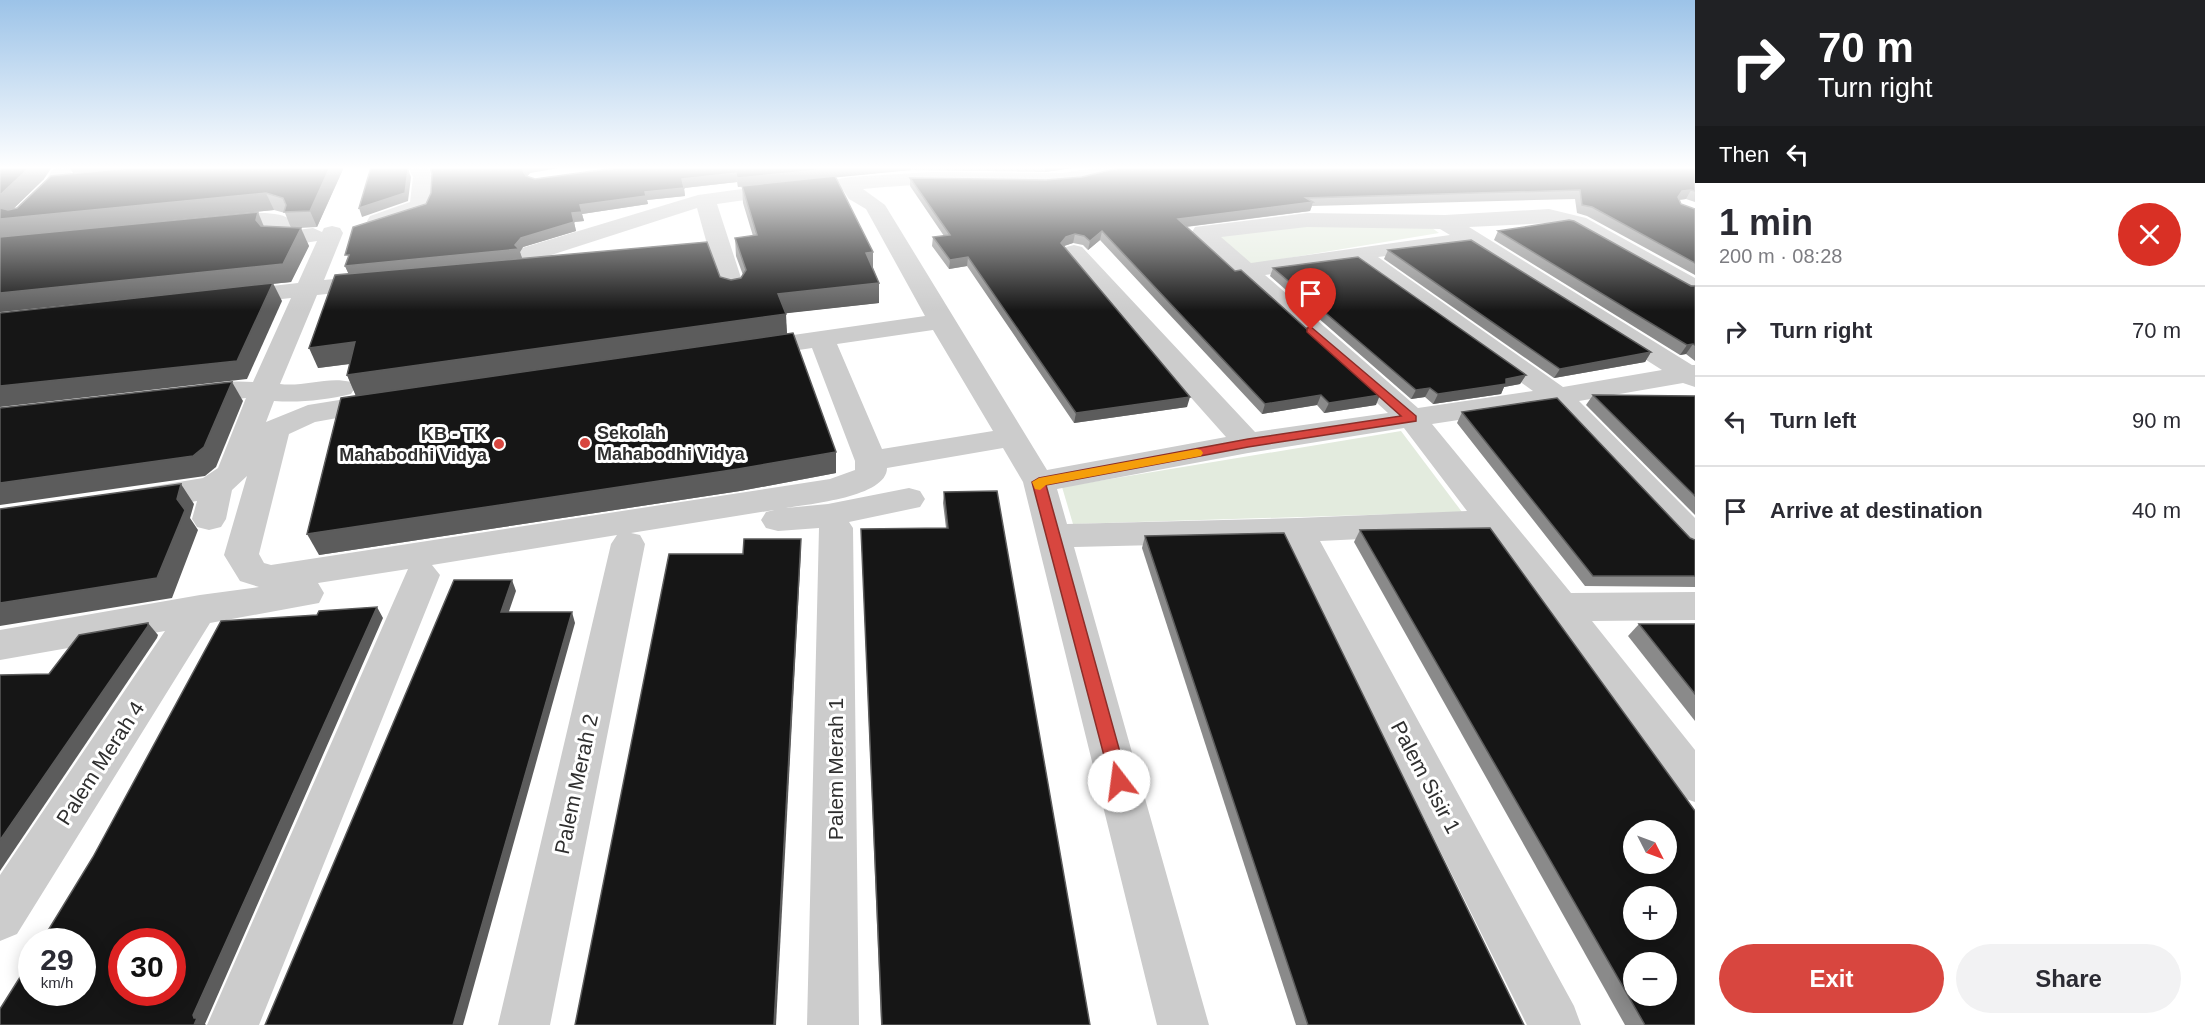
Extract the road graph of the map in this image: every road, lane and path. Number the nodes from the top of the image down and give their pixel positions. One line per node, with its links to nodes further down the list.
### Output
1 (22, 215): 6 (street)
2 (400, 215): 9 (street)
3 (655, 215): 15 (street)
4 (710, 215): 11 (street)
5 (879, 215): 22 (street)
6 (18, 218)
7 (1445, 222): 10 (street); 16 (street); 18 (street)
8 (190, 226): 9 (street)
9 (349, 229): 19 (street)
10 (1470, 239): 13 (street); 25 (street)
11 (722, 249): 14 (street); 20 (street)
12 (1074, 252): 31 (street)
13 (1357, 253): 16 (street); 27 (street)
14 (641, 257)
15 (572, 263)
16 (1244, 272): 29 (street)
17 (400, 280): 19 (street)
18 (1695, 288)
19 (308, 290): 21 (street); 26 (street)
20 (733, 290)
21 (213, 299)
22 (941, 321): 23 (street); 30 (street)
23 (827, 332): 24 (street); 32 (street)
24 (727, 345)
25 (1693, 375): 27 (street)
26 (263, 391): 28 (street); 32 (street); 34 (street)
27 (1558, 396): 29 (street); 42 (street)
28 (171, 397)
29 (1411, 418): 31 (street); 39 (street)
30 (1011, 437): 32 (street); 33 (street)
31 (1248, 443): 33 (street)
32 (872, 461)
33 (1039, 482): 41 (street)
34 (217, 484): 36 (street); 38 (street)
35 (909, 499): 37 (street)
36 (113, 502)
37 (828, 515): 43 (street); 53 (street, Palem Merah 1)
38 (209, 519)
39 (1493, 520): 40 (street); 46 (street)
40 (1297, 530): 41 (street); 55 (street, Palem Sisir 1)
41 (1054, 536): 54 (street)
42 (1695, 539)
43 (628, 543): 44 (street); 52 (street, Palem Merah 2)
44 (422, 575): 47 (street); 51 (street)
45 (1695, 606): 46 (street)
46 (1561, 607): 49 (street)
47 (200, 609): 48 (street); 50 (street, Palem Merah 4)
48 (0, 645)
49 (1695, 783)
50 (0, 917)
51 (233, 1025)
52 (524, 1025)
53 (833, 1025)
54 (1183, 1025)
55 (1555, 1025)

